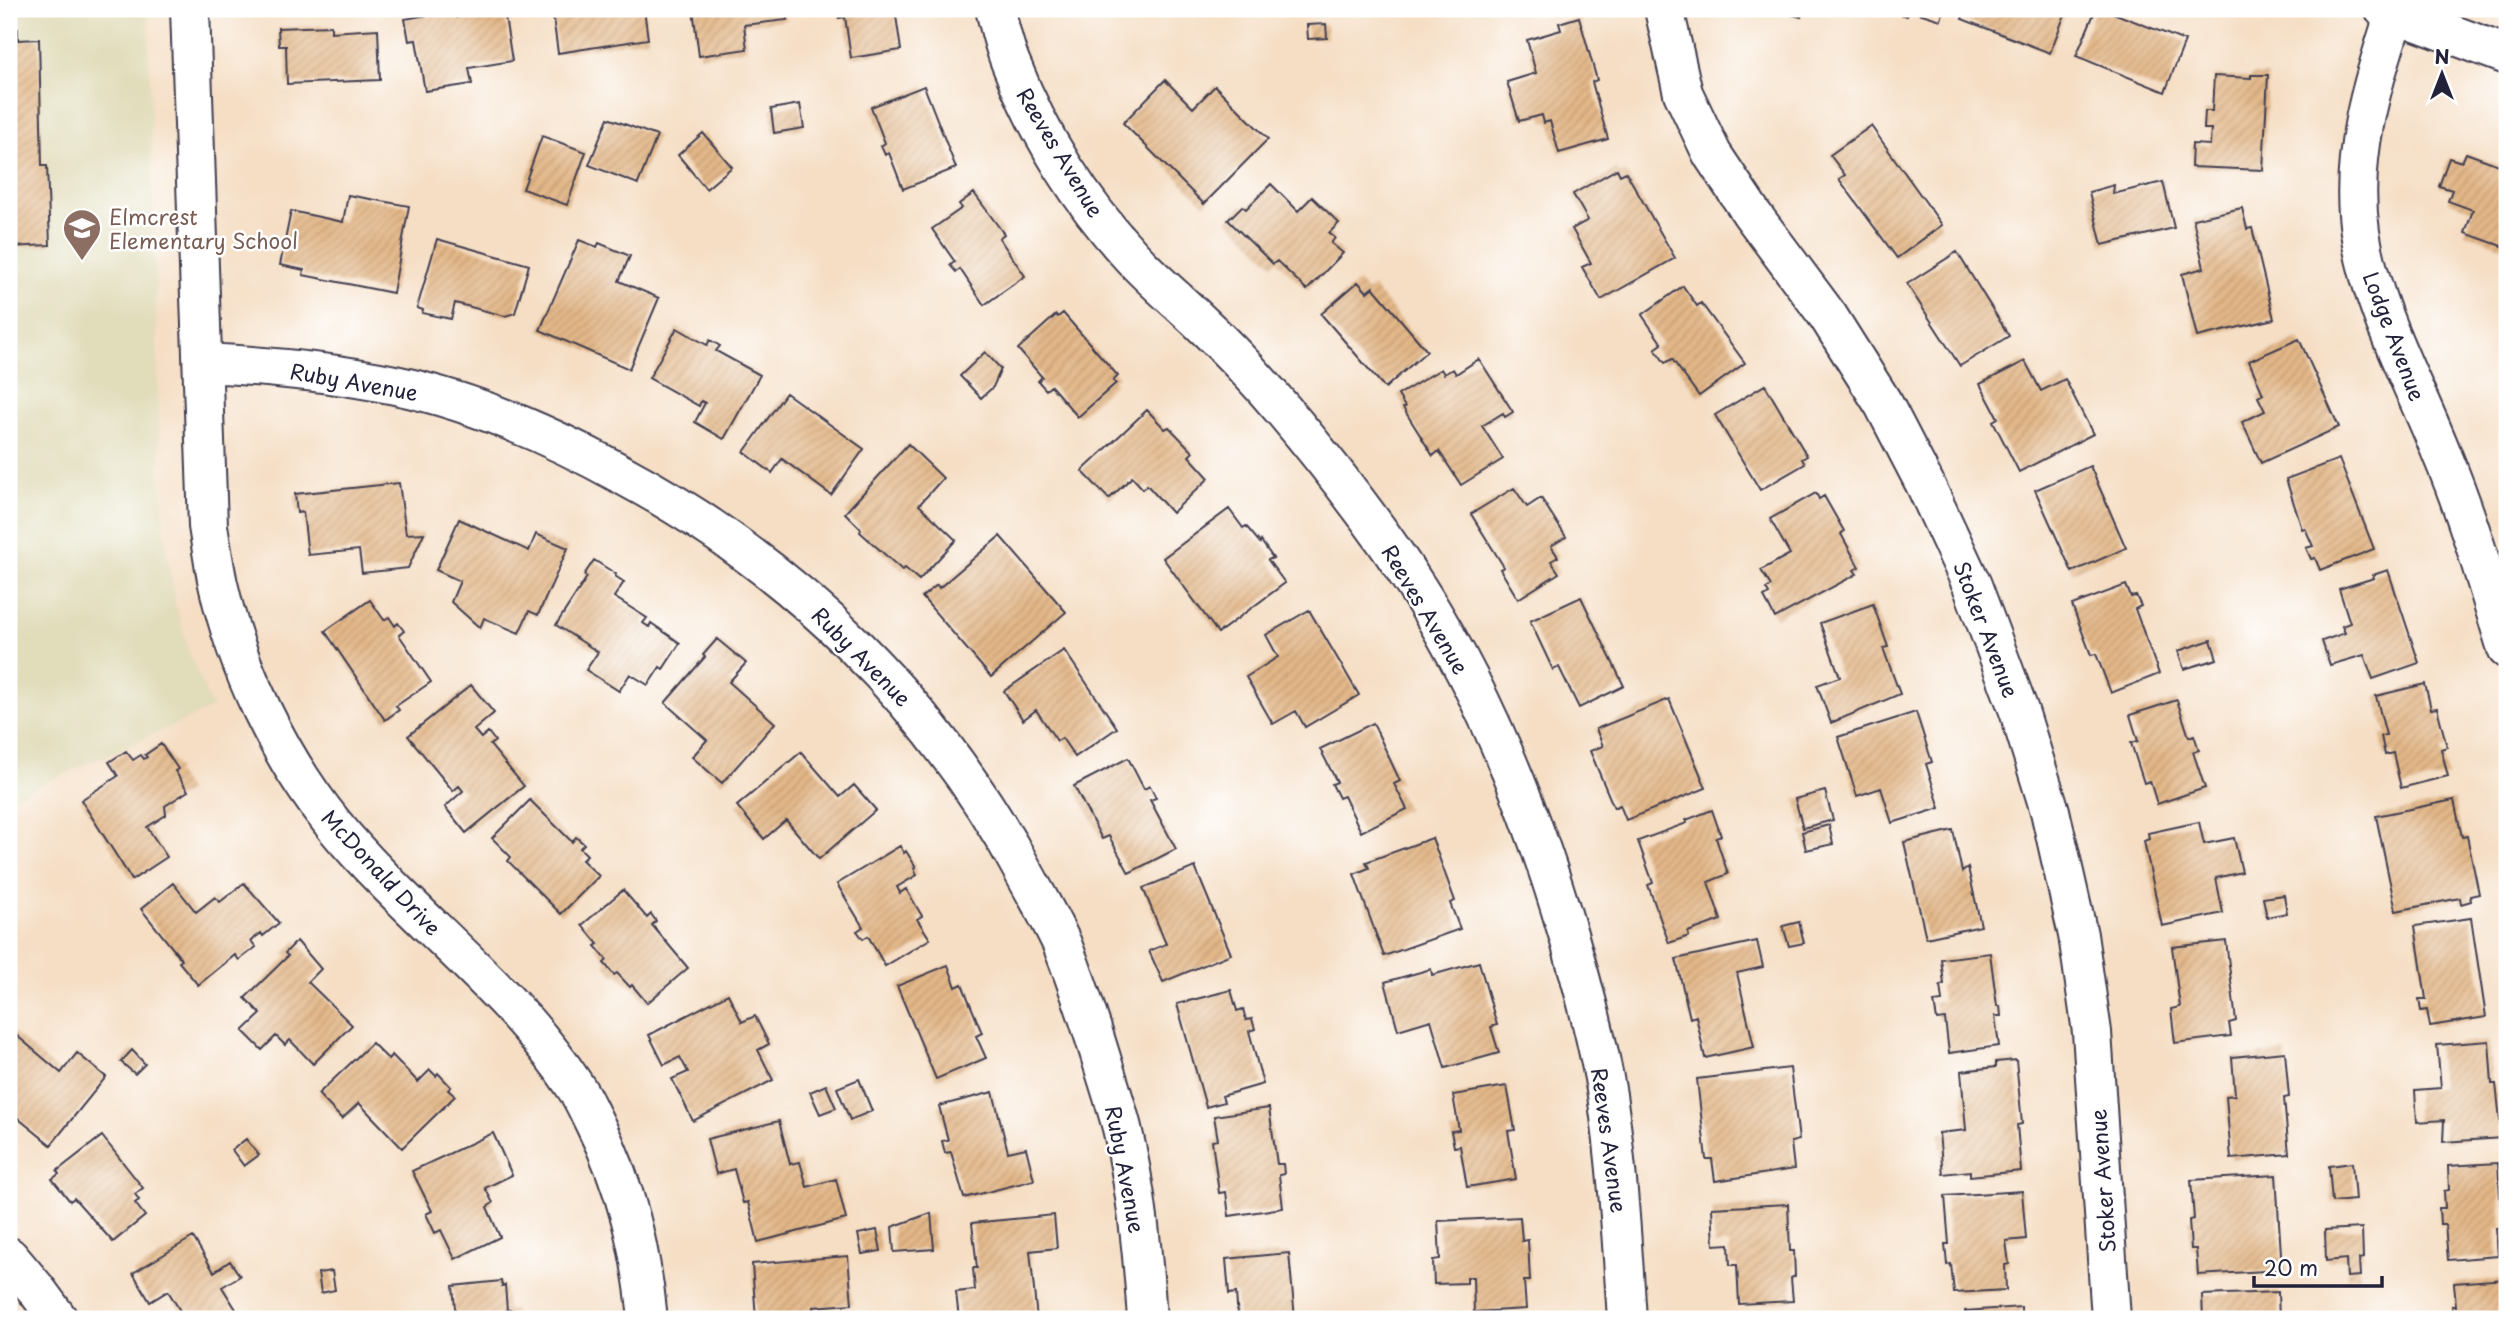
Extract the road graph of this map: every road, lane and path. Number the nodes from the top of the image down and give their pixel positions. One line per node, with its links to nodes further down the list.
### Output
1 (190, 9): 6 (street, McDonald Drive)
2 (995, 9): 12 (street, Reeves Avenue)
3 (1664, 9): 13 (street, Stoker Avenue)
4 (2389, 11): 5 (street); 7 (street, Lodge Avenue)
5 (2507, 55)
6 (204, 363): 10 (street, McDonald Drive); 11 (street, Ruby Avenue)
7 (2507, 649)
8 (9, 1257): 9 (street)
9 (58, 1319)
10 (648, 1319)
11 (1147, 1319)
12 (1627, 1319)
13 (2111, 1319)

